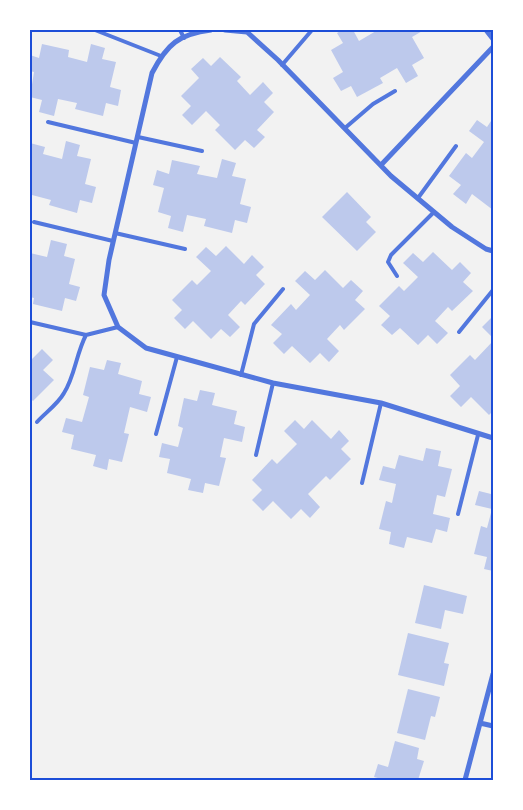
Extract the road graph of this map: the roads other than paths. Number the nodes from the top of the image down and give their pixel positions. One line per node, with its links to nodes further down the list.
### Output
1 (95, 30): 11 (lane)
2 (180, 30): 8 (lane)
3 (211, 30): 8 (street)
4 (225, 30): 7 (street)
5 (312, 30): 12 (lane)
6 (486, 30): 9 (street)
7 (248, 31): 12 (street)
8 (184, 38): 11 (street)
9 (493, 39)
10 (493, 47): 20 (street)
11 (161, 56): 16 (street)
12 (282, 65): 15 (street)
13 (395, 91): 15 (lane)
14 (48, 122): 17 (lane)
15 (345, 128): 20 (street)
16 (138, 137): 17 (street); 19 (lane)
17 (136, 143): 24 (street)
18 (456, 146): 21 (lane)
19 (202, 151)
20 (381, 165): 21 (street)
21 (418, 198): 22 (street)
22 (434, 212): 27 (street); 28 (lane)
23 (34, 222): 25 (lane)
24 (115, 233): 25 (street); 26 (lane)
25 (114, 241): 32 (street)
26 (185, 249)
27 (493, 251)
28 (397, 276)
29 (283, 290): 36 (lane)
30 (493, 290): 33 (lane)
31 (30, 322): 34 (lane)
32 (118, 327): 34 (lane); 35 (street)
33 (458, 332)
34 (86, 335): 39 (lane)
35 (177, 357): 36 (street); 40 (lane)
36 (241, 375): 37 (street)
37 (273, 383): 38 (street); 43 (lane)
38 (381, 403): 41 (street); 44 (lane)
39 (37, 422)
40 (156, 434)
41 (478, 435): 42 (street); 45 (lane)
42 (493, 438)
43 (256, 455)
44 (362, 483)
45 (458, 514)
46 (493, 674): 47 (street)
47 (480, 723): 48 (street); 49 (street)
48 (493, 726)
49 (465, 780)

